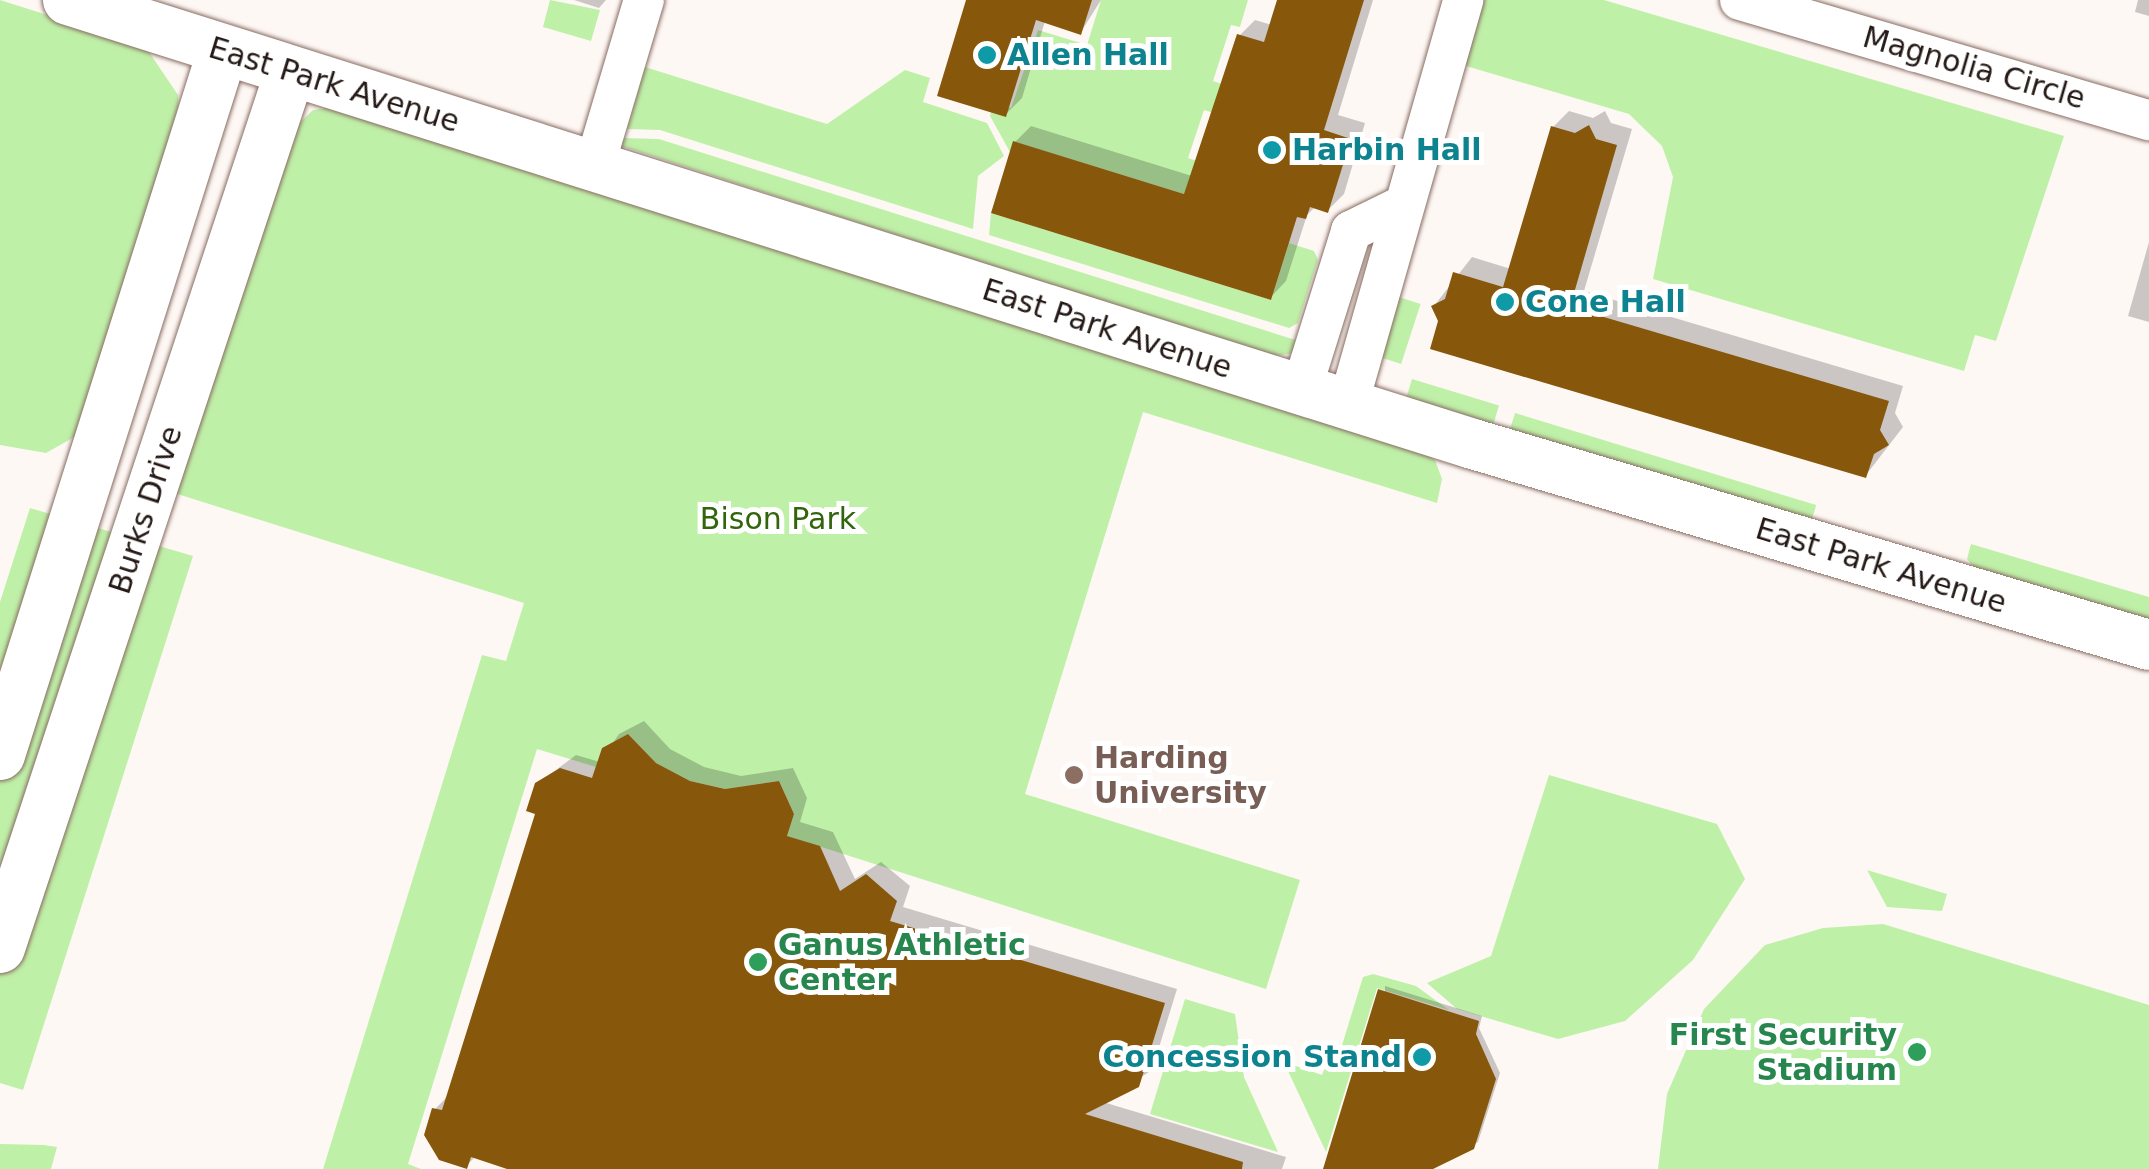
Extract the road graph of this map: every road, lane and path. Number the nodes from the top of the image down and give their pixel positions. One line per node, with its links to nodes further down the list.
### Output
1 (68, 0): 5 (street, East Park Avenue)
2 (644, 0): 8 (street)
3 (1463, 0): 9 (street)
4 (1740, 0): 7 (street, Magnolia Circle)
5 (223, 50): 6 (street, East Park Avenue); 11 (street)
6 (290, 72): 8 (street, East Park Avenue); 12 (street, Burks Drive)
7 (2149, 120)
8 (594, 164): 9 (street, East Park Avenue)
9 (1325, 398): 10 (street, East Park Avenue)
10 (2149, 645)
11 (0, 755)
12 (0, 948)

